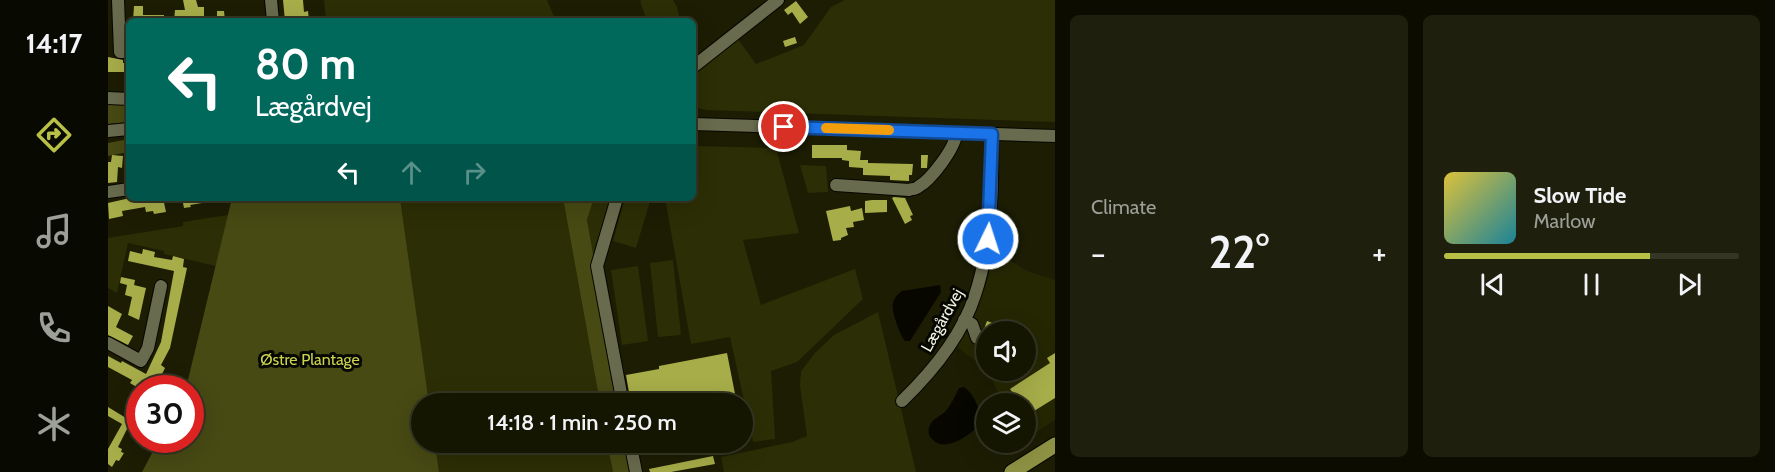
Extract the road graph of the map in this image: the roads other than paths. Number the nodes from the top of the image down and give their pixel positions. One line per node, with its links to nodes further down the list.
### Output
1 (118, 0): 5 (street)
2 (271, 0): 4 (street)
3 (778, 0): 6 (street)
4 (273, 18)
5 (125, 52)
6 (696, 66)
7 (108, 98): 8 (street)
8 (126, 99)
9 (696, 124): 12 (street)
10 (126, 129): 11 (street)
11 (108, 131)
12 (956, 133): 13 (street); 15 (street)
13 (992, 134): 14 (street); 20 (street, Lægårdvej)
14 (1055, 136)
15 (836, 185)
16 (126, 189): 17 (street)
17 (108, 192)
18 (616, 201): 23 (street)
19 (161, 286): 22 (street)
20 (964, 320): 21 (street); 24 (street, Lægårdvej)
21 (976, 335)
22 (108, 343)
23 (621, 393)
24 (902, 401)
25 (1055, 445): 28 (main road)
26 (632, 453): 27 (street)
27 (636, 472)
28 (1012, 472)

